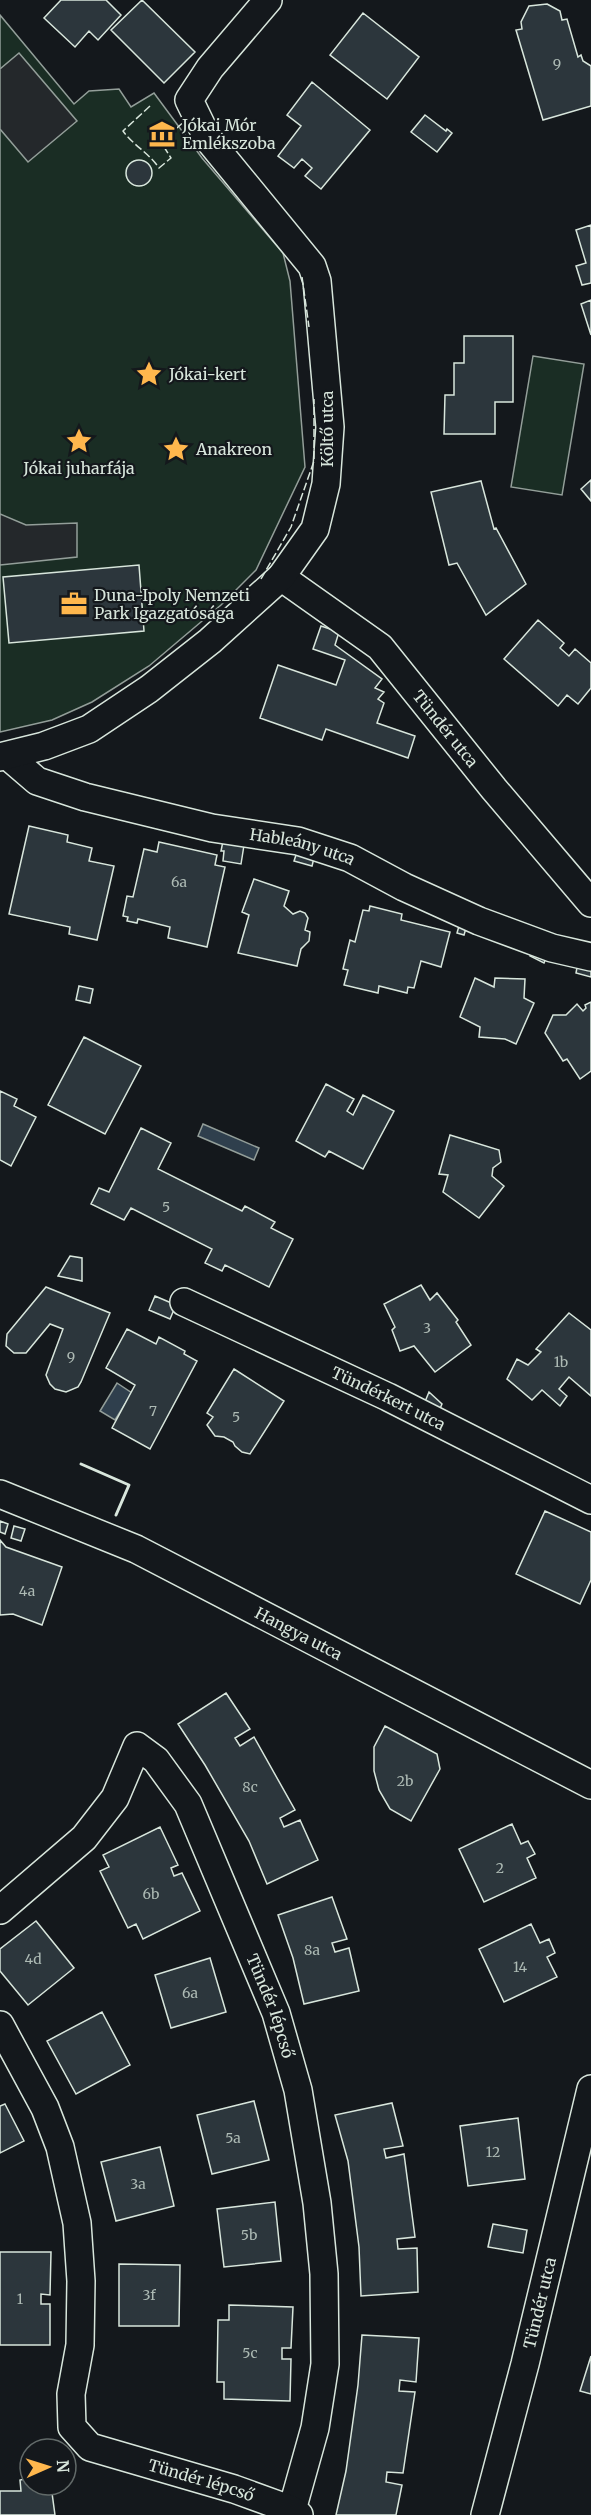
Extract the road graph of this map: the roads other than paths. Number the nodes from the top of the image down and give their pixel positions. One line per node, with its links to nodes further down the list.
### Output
1 (268, 0): 2 (street, Költő utca)
2 (281, 577): 3 (street, Költő utca); 4 (street, Tündér utca)
3 (4, 757): 5 (street, Hableány utca)
4 (591, 903)
5 (591, 957)
6 (184, 1302): 8 (street, Tündérkert utca)
7 (0, 1494): 9 (street, Hangya utca)
8 (591, 1500)
9 (591, 1785)
10 (0, 1910): 13 (street, Tündér lépcső)
11 (0, 2025): 13 (street, Tündér lépcső)
12 (591, 2089): 14 (street, Tündér utca)
13 (296, 2512)
14 (485, 2515)

